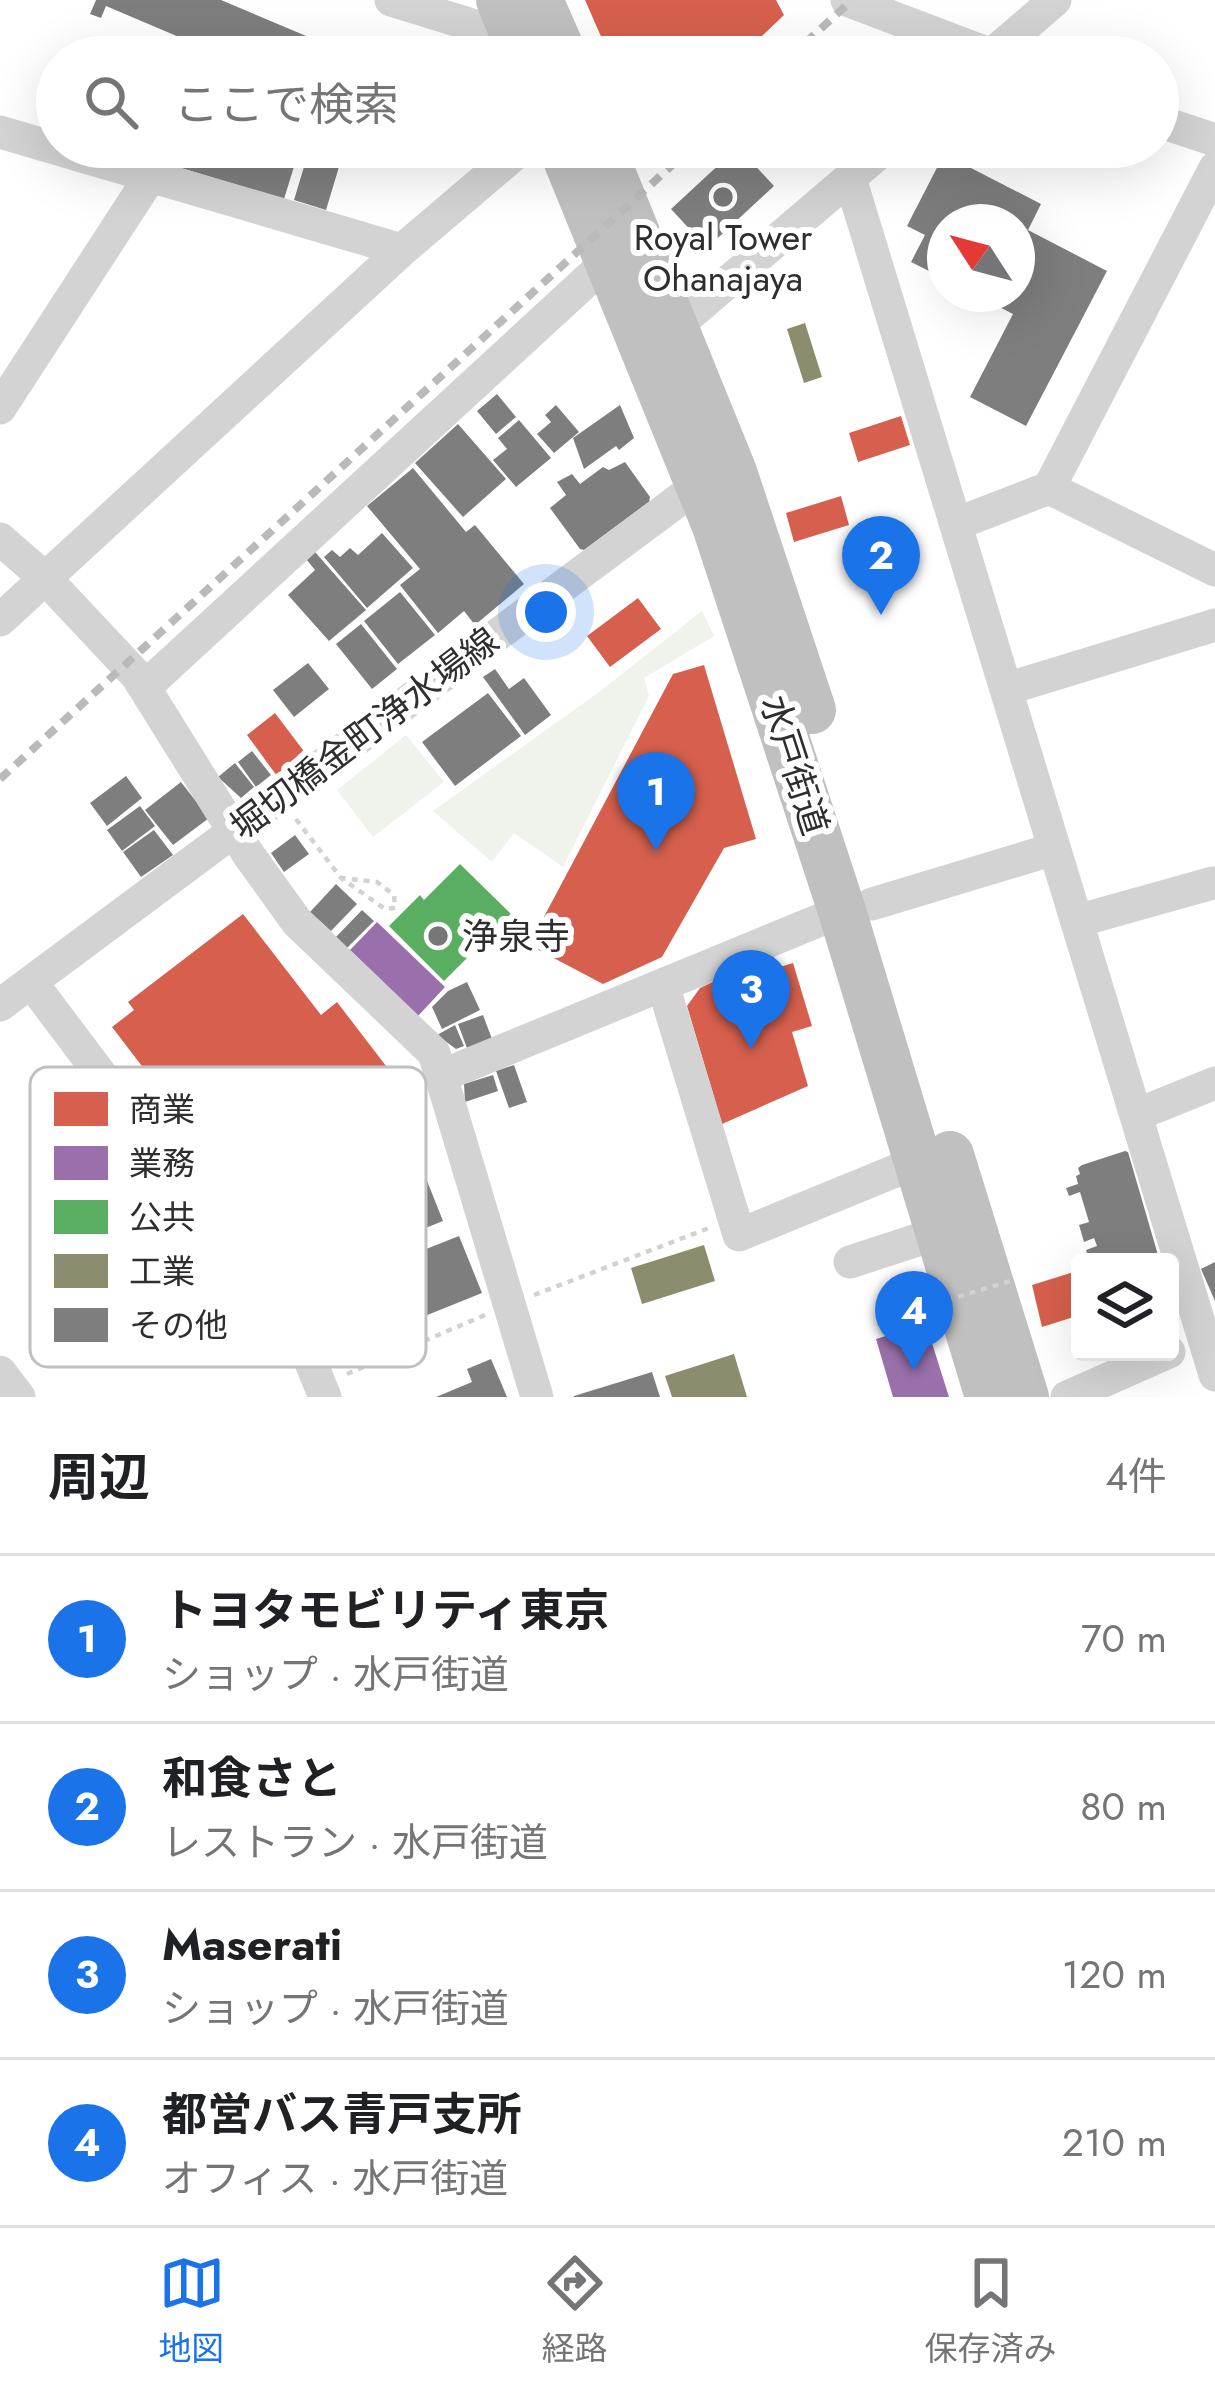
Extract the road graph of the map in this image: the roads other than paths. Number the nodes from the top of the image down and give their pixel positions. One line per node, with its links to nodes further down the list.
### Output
1 (391, 0): 4 (street)
2 (847, 0): 5 (street)
3 (1055, 0): 6 (street)
4 (519, 23)
5 (940, 36)
6 (1014, 36)
7 (1179, 128): 9 (street)
8 (0, 132): 10 (street)
9 (1215, 140)
10 (36, 143)
11 (120, 168): 17 (street)
12 (498, 168): 19 (street)
13 (571, 168): 20 (highway, 水戸街道)
14 (610, 168): 21 (highway, 水戸街道)
15 (862, 168): 18 (street)
16 (1215, 168): 24 (street)
17 (150, 177): 19 (street); 22 (street)
18 (850, 178): 21 (street); 25 (street)
19 (402, 250): 28 (street)
20 (609, 260): 23 (highway, 水戸街道); 31 (street)
21 (674, 328): 23 (highway, 水戸街道)
22 (0, 408)
23 (717, 478): 33 (street, 堀切橋金町浄水場線); 36 (highway, 水戸街道)
24 (1049, 488): 25 (street); 27 (street)
25 (956, 524): 32 (street)
26 (0, 538): 28 (street)
27 (1215, 570)
28 (46, 579): 29 (street); 31 (street)
29 (0, 620)
30 (1214, 629): 32 (street)
31 (145, 687): 33 (street)
32 (1006, 689): 34 (street)
33 (234, 831): 38 (street, 堀切橋金町浄水場線); 42 (street)
34 (1054, 849): 36 (street); 37 (street)
35 (1213, 883): 37 (street)
36 (857, 908): 39 (street); 45 (highway, 水戸街道); 58 (highway, 水戸街道)
37 (1077, 920): 44 (street)
38 (31, 982): 40 (street, 堀切橋金町浄水場線); 41 (street)
39 (663, 986): 42 (street); 45 (street)
40 (0, 1005)
41 (95, 1067)
42 (441, 1076): 56 (street)
43 (1215, 1083): 44 (street)
44 (1136, 1115): 48 (street)
45 (917, 1162): 46 (highway, 水戸街道)
46 (939, 1233): 47 (street); 57 (highway, 水戸街道)
47 (850, 1262)
48 (1209, 1335): 49 (street); 53 (street)
49 (1179, 1348)
50 (1149, 1361): 59 (street)
51 (311, 1367): 55 (street)
52 (0, 1372): 54 (street)
53 (1215, 1375)
54 (19, 1397)
55 (325, 1397)
56 (537, 1397)
57 (989, 1397)
58 (1025, 1397)
59 (1066, 1397)

